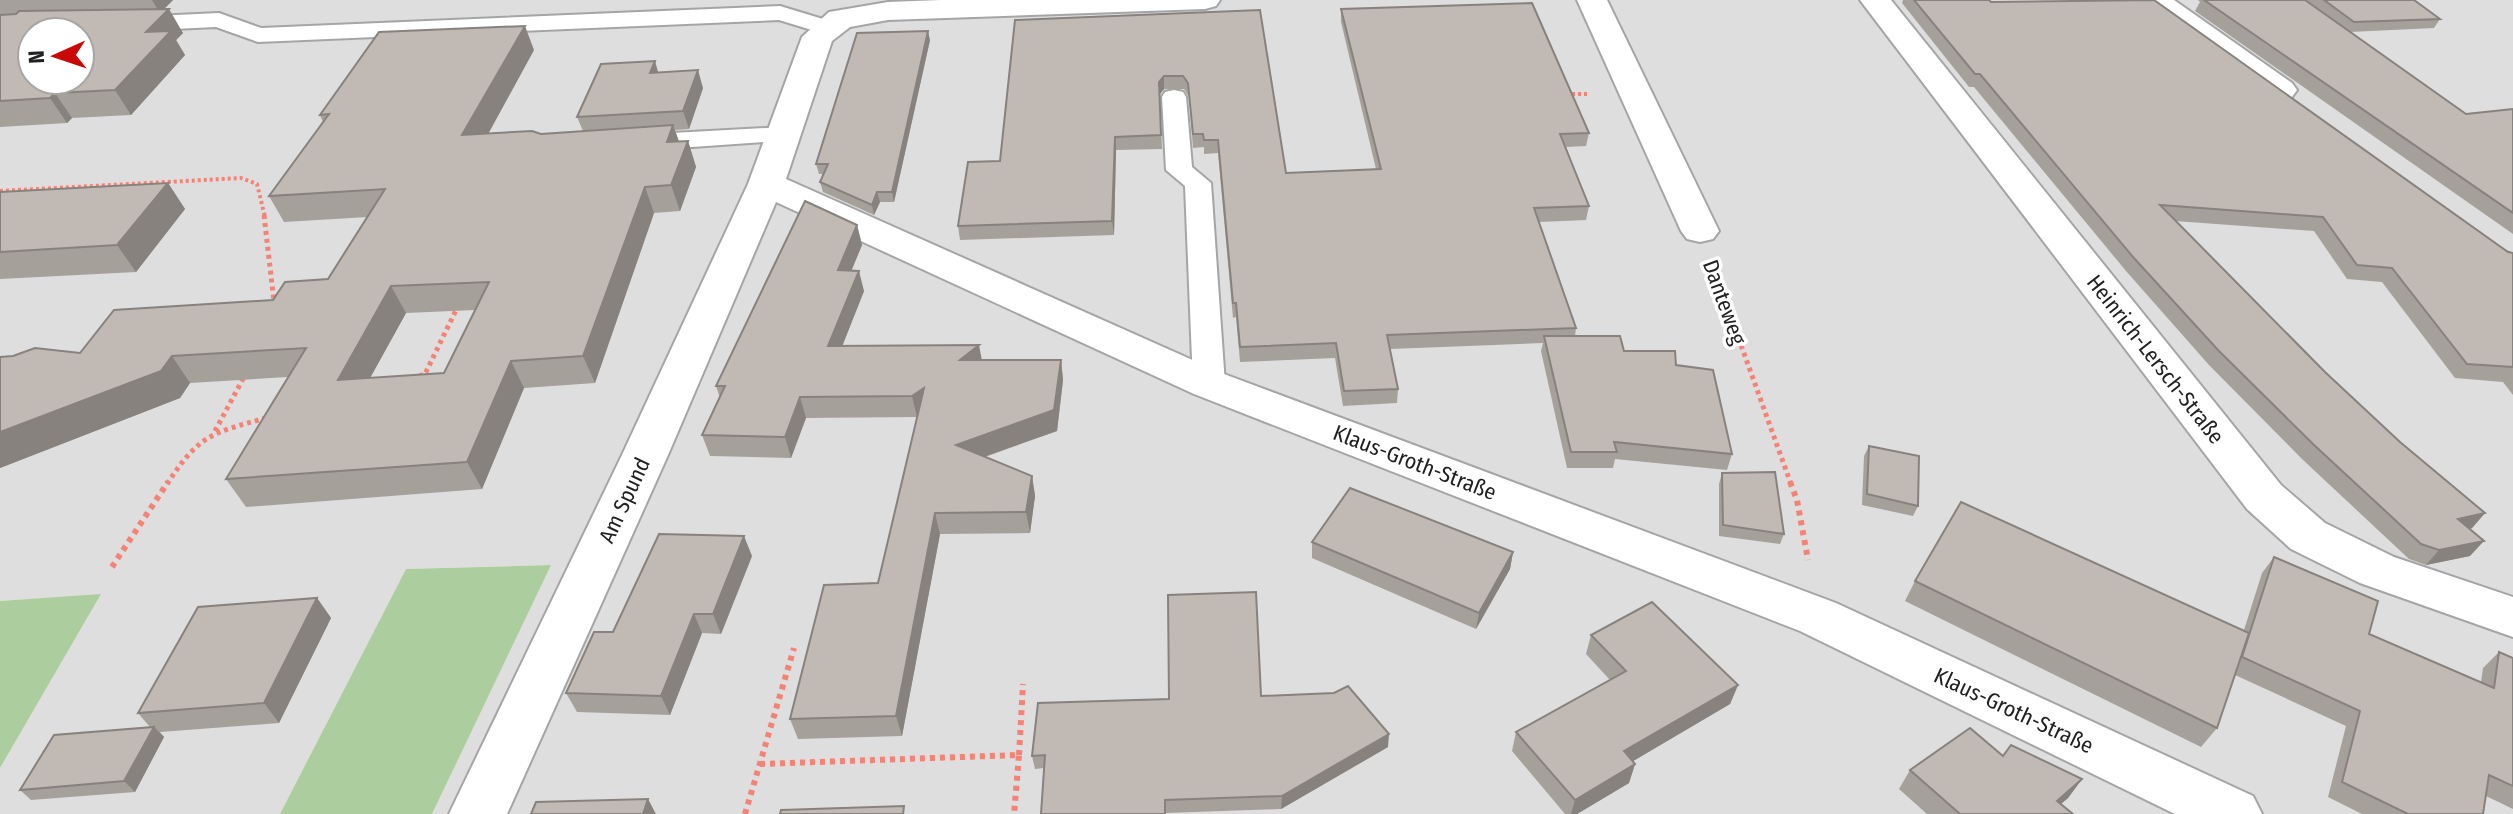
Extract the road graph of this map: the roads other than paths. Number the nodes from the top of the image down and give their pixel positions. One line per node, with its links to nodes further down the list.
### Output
1 (1205, 0): 5 (street)
2 (1592, 0): 12 (street, Danteweg)
3 (1875, 0): 14 (street, Heinrich-Lersch-Straße)
4 (2154, 0): 8 (street)
5 (834, 24): 6 (lane); 9 (street)
6 (109, 25)
7 (1174, 97): 13 (lane)
8 (2308, 110)
9 (784, 135): 10 (lane); 11 (street)
10 (613, 144)
11 (766, 184): 13 (street, Klaus-Groth-Straße); 15 (street, Am Spund)
12 (1700, 231)
13 (1209, 384): 16 (street, Klaus-Groth-Straße)
14 (2513, 617)
15 (478, 814)
16 (2233, 814)

